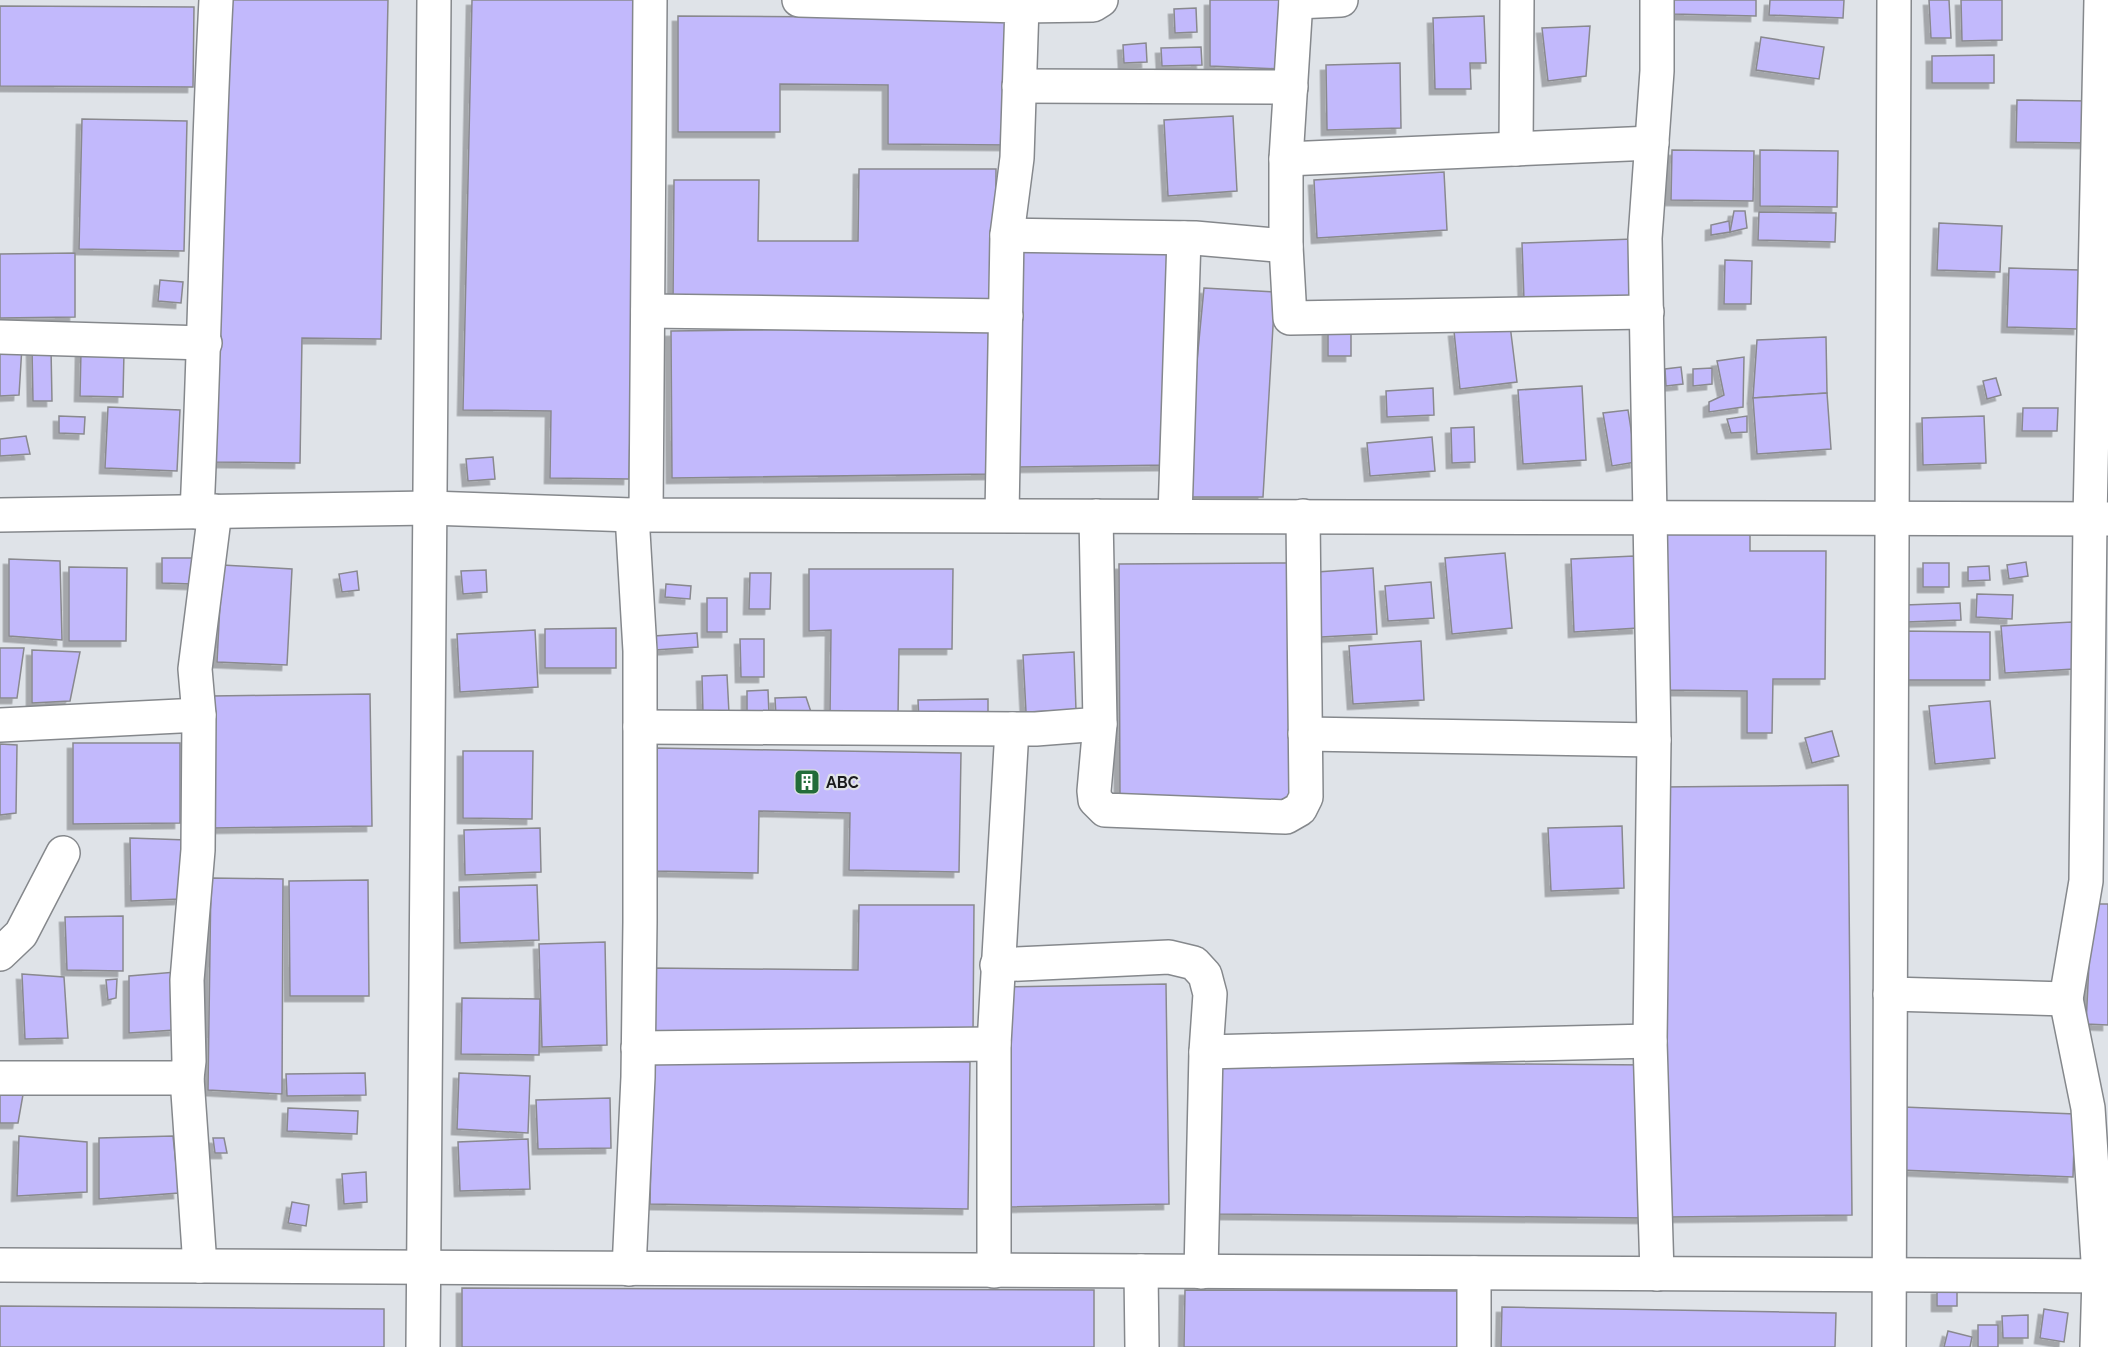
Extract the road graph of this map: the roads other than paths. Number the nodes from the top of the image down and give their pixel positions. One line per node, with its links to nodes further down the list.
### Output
1 (216, 0): 26 (street)
2 (434, 0): 27 (street)
3 (650, 0): 21 (street)
4 (799, 0): 12 (street)
5 (1101, 0): 12 (street)
6 (1341, 0): 11 (street)
7 (1517, 0): 16 (street)
8 (1657, 0): 15 (street)
9 (1894, 0): 36 (street)
10 (2101, 0): 24 (street)
11 (1296, 1): 14 (street)
12 (1022, 6): 13 (street)
13 (1019, 86): 14 (street); 18 (street)
14 (1291, 87): 17 (street)
15 (1652, 143): 16 (street); 22 (street)
16 (1516, 149): 17 (street)
17 (1286, 159): 20 (street)
18 (1007, 235): 19 (street); 23 (street)
19 (1184, 238): 20 (street); 33 (street)
20 (1286, 246): 22 (street)
21 (648, 311): 23 (street); 29 (street)
22 (1647, 312): 35 (street)
23 (1006, 316): 31 (street)
24 (2101, 324): 37 (street)
25 (0, 337): 26 (street)
26 (205, 343): 28 (street)
27 (430, 508): 28 (street); 29 (street); 59 (street)
28 (206, 512): 30 (street); 38 (street)
29 (639, 514): 31 (street); 41 (street)
30 (0, 515)
31 (1002, 515): 32 (street)
32 (1096, 516): 33 (street); 39 (street)
33 (1175, 516): 34 (street)
34 (1303, 516): 35 (street); 43 (street)
35 (1651, 518): 36 (street); 44 (street)
36 (1892, 518): 37 (street); 49 (street)
37 (2099, 519): 45 (street)
38 (199, 715): 40 (street); 56 (street)
39 (1100, 724): 42 (street); 43 (street)
40 (0, 725)
41 (640, 727): 42 (street); 53 (street)
42 (1012, 729): 48 (street)
43 (1305, 735): 44 (street)
44 (1654, 740): 51 (street)
45 (2098, 745): 50 (street)
46 (63, 853): 47 (street)
47 (0, 954)
48 (997, 965): 52 (street); 54 (street)
49 (1890, 994): 50 (street); 66 (street)
50 (2066, 999): 67 (street)
51 (1650, 1041): 54 (street); 65 (street)
52 (994, 1044): 53 (street); 61 (street)
53 (638, 1048): 60 (street)
54 (1206, 1052): 63 (street)
55 (0, 1078): 56 (street)
56 (187, 1078): 58 (street)
57 (0, 1265): 58 (street)
58 (200, 1266): 59 (street)
59 (423, 1268): 60 (street); 68 (street)
60 (629, 1269): 61 (street)
61 (994, 1271): 62 (street)
62 (1141, 1271): 63 (street); 69 (street)
63 (1201, 1272): 64 (street)
64 (1474, 1273): 65 (street); 70 (street)
65 (1657, 1274): 66 (street)
66 (1889, 1275): 67 (street); 71 (street)
67 (2103, 1276): 72 (street)
68 (423, 1347)
69 (1142, 1347)
70 (1474, 1347)
71 (1889, 1347)
72 (2097, 1347)

